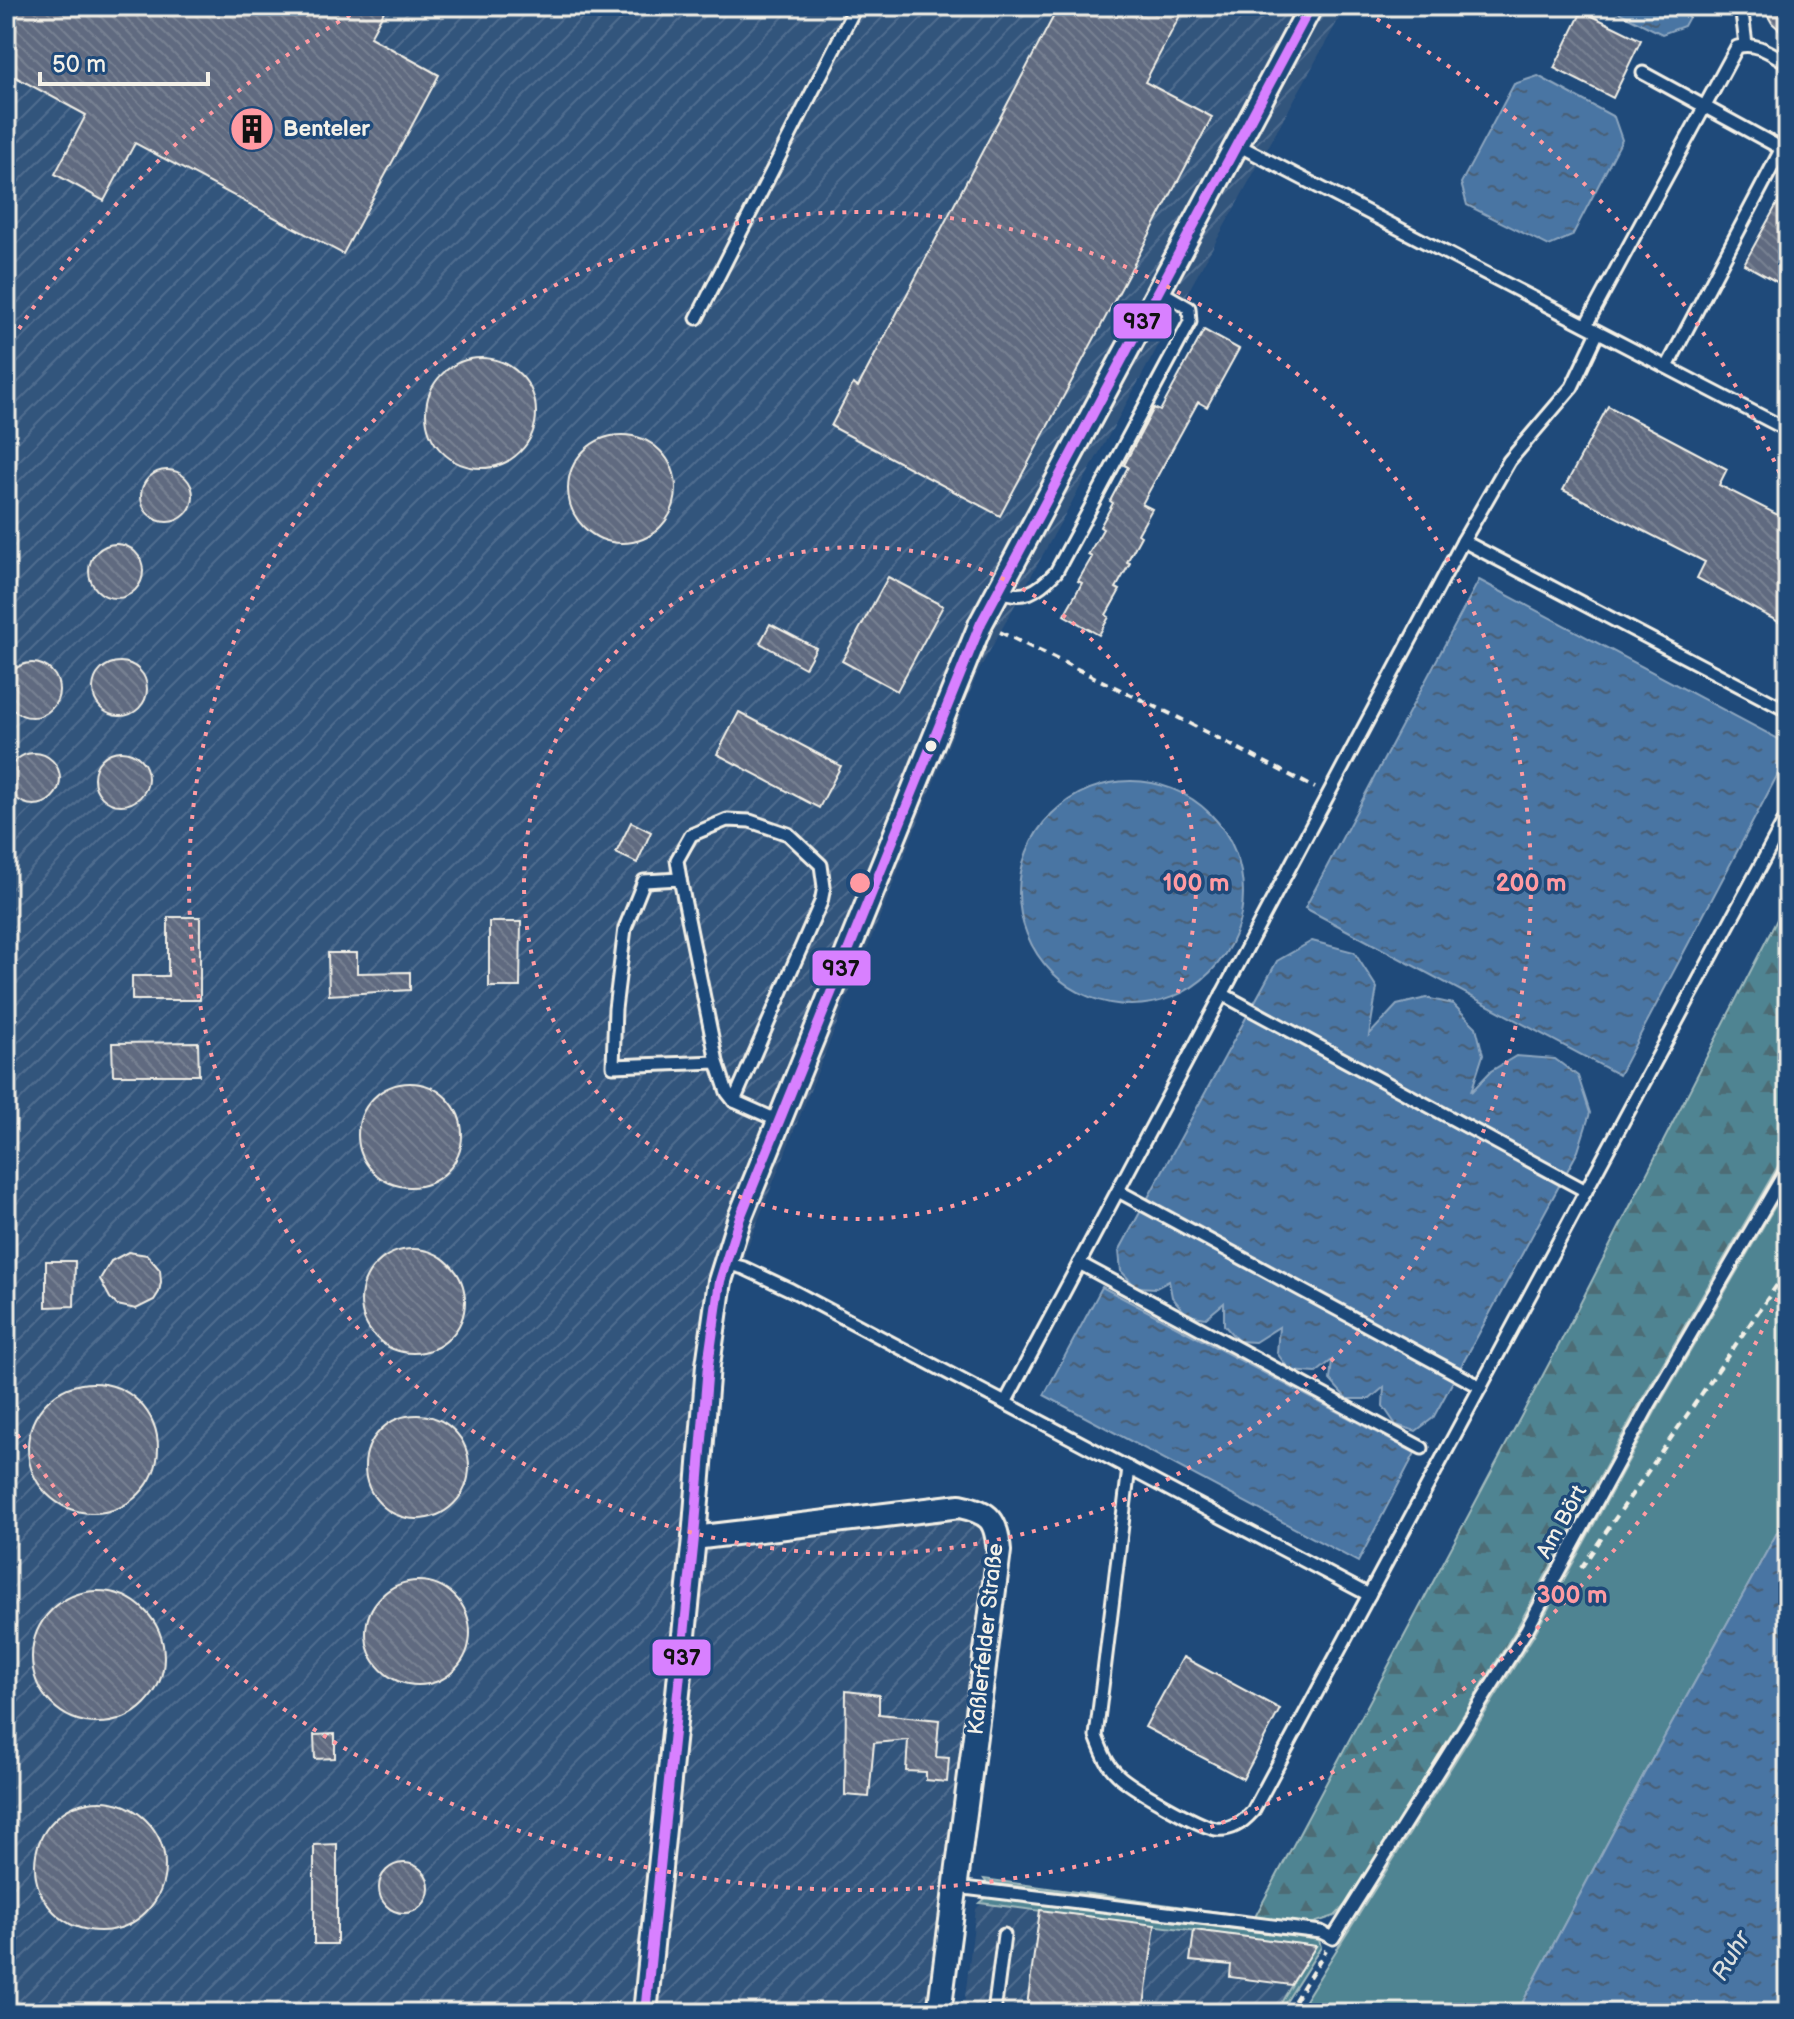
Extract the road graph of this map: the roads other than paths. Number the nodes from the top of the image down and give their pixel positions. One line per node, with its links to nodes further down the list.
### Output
1 (856, 6): 11 (lane)
2 (1311, 6): 8 (street)
3 (1741, 6): 4 (lane)
4 (1746, 44): 5 (lane); 7 (lane)
5 (1788, 63)
6 (1643, 73): 7 (lane)
7 (1705, 106): 9 (lane); 12 (lane)
8 (1236, 144): 10 (street); 12 (lane)
9 (1785, 150): 14 (lane)
10 (1157, 289): 18 (street); 18 (lane)
11 (697, 318)
12 (1586, 325): 13 (lane)
13 (1598, 332): 14 (lane); 17 (lane)
14 (1667, 367): 15 (lane)
15 (1788, 427): 16 (lane)
16 (1788, 439)
17 (1463, 541): 19 (lane); 22 (lane)
18 (1007, 593): 25 (street)
19 (1788, 711)
20 (1788, 814): 28 (lane)
21 (680, 879): 23 (lane); 23 (lane); 24 (lane)
22 (1222, 994): 27 (lane); 28 (lane)
23 (717, 1062): 24 (lane)
24 (734, 1101): 25 (lane)
25 (779, 1121): 29 (street)
26 (1788, 1167): 37 (lane, Am Bört)
27 (1118, 1191): 30 (lane); 31 (lane)
28 (1586, 1191): 31 (lane)
29 (725, 1263): 32 (lane); 35 (street)
30 (1079, 1263): 32 (lane); 33 (lane)
31 (1481, 1387): 36 (lane)
32 (1005, 1403): 34 (lane)
33 (1422, 1448)
34 (1129, 1468): 36 (lane); 36 (lane)
35 (694, 1538): 37 (street, Kaßlerfelder Straße); 39 (street)
36 (1369, 1595)
37 (956, 1887): 40 (street, Kaßlerfelder Straße)
38 (1004, 1935): 41 (lane)
39 (645, 2013)
40 (939, 2013)
41 (994, 2013)

